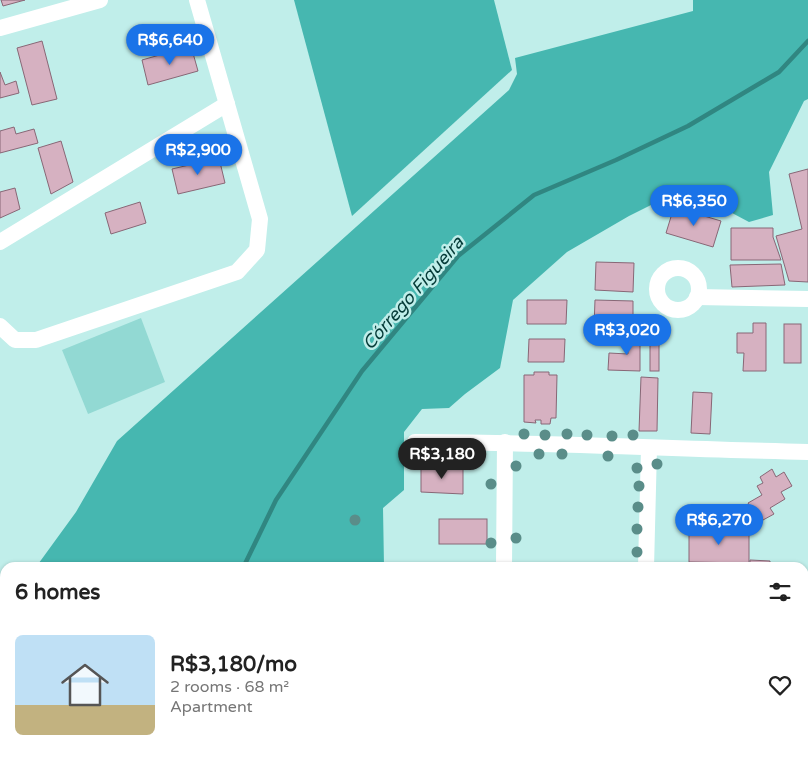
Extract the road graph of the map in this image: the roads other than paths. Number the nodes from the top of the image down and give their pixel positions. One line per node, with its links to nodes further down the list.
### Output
1 (100, 0): 3 (street)
2 (197, 0): 4 (street)
3 (0, 28)
4 (227, 104): 5 (street); 8 (street)
5 (0, 242)
6 (697, 297): 7 (street)
7 (808, 299)
8 (0, 326)
9 (415, 442): 10 (street)
10 (504, 442): 11 (street); 13 (street)
11 (649, 448): 12 (street); 14 (street)
12 (808, 452)
13 (504, 562)
14 (646, 562)

